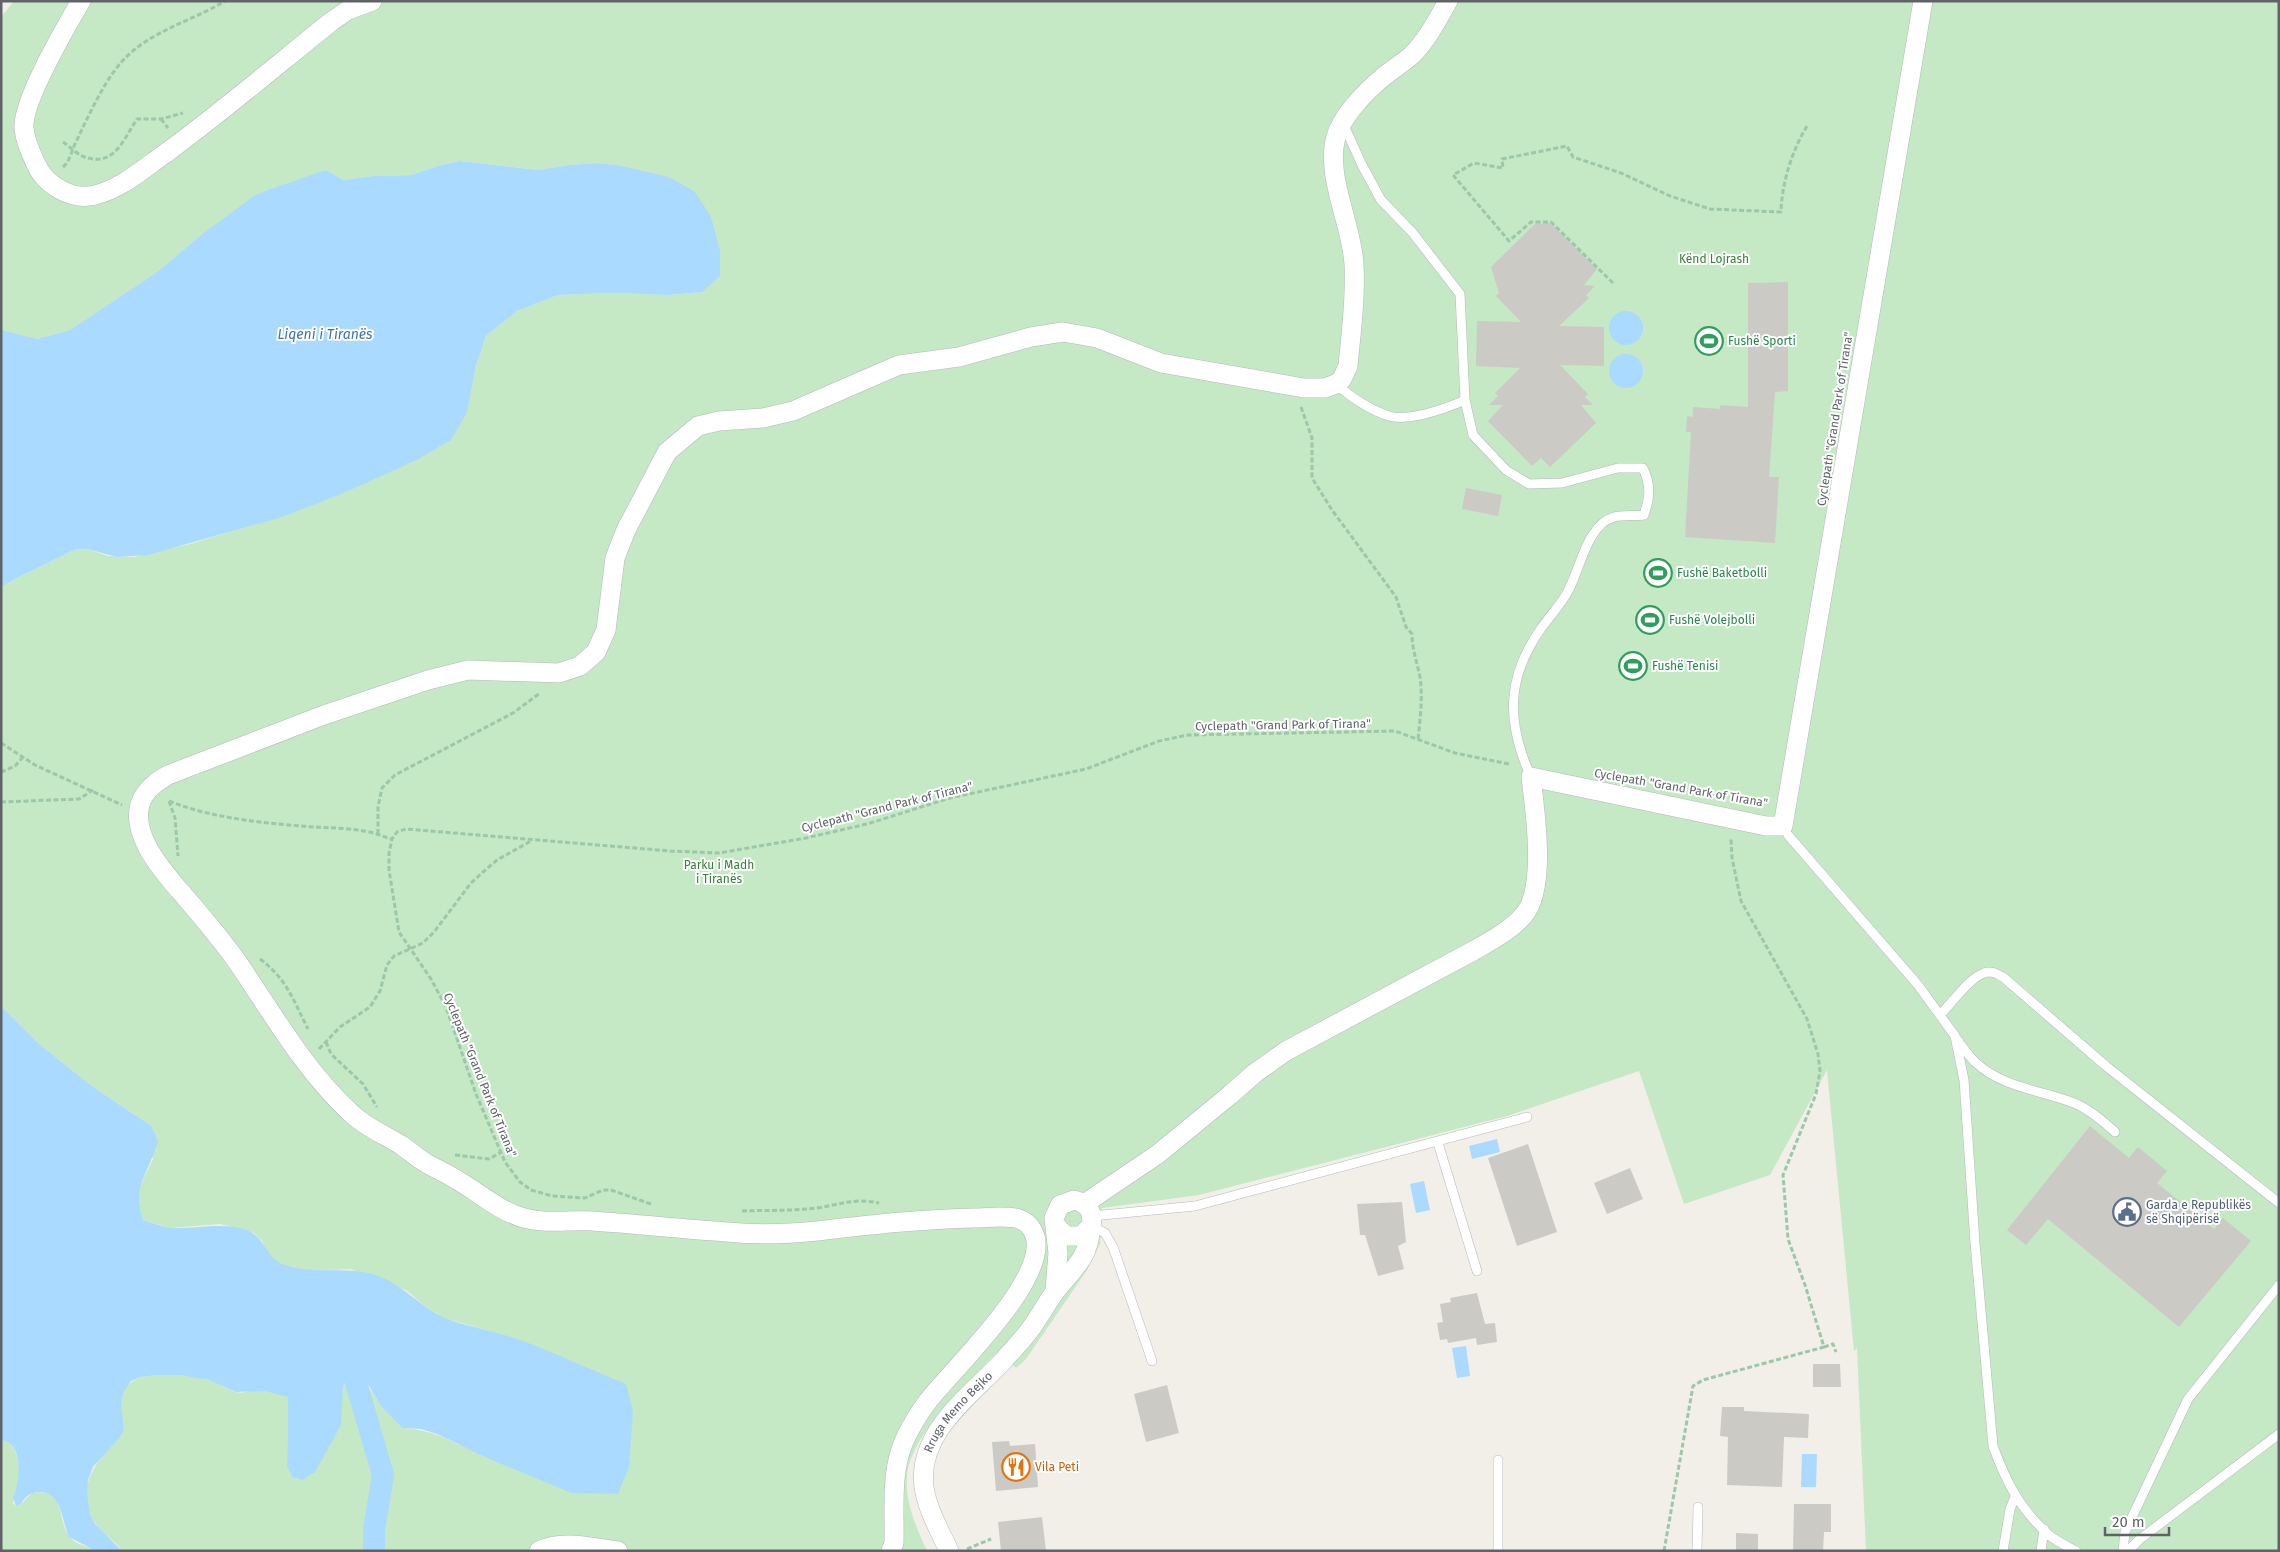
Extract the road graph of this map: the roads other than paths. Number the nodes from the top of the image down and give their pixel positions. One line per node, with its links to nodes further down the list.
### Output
1 (80, 1): 2 (street)
2 (372, 1)
3 (1448, 1): 5 (street)
4 (1923, 1): 9 (street)
5 (1343, 123): 6 (street); 7 (lane)
6 (1336, 384): 7 (lane); 29 (street)
7 (1465, 400): 8 (lane)
8 (1529, 773): 9 (street); 16 (street)
9 (1785, 830): 10 (lane)
10 (1940, 1015): 11 (lane); 15 (lane)
11 (1955, 1036): 13 (lane); 24 (lane)
12 (1527, 1118): 14 (lane)
13 (2115, 1132)
14 (1438, 1143): 16 (lane); 18 (lane)
15 (2279, 1203)
16 (1089, 1218): 17 (street); 17 (street); 20 (street, Rruga Memo Bejko); 21 (lane)
17 (1056, 1226): 20 (street)
18 (1477, 1271)
19 (2279, 1285): 36 (lane)
20 (1055, 1291): 30 (street, Rruga Memo Bejko)
21 (1152, 1361)
22 (2279, 1434): 37 (lane)
23 (1498, 1460): 31 (lane)
24 (2015, 1497): 26 (lane); 33 (lane)
25 (1698, 1507): 32 (lane)
26 (2044, 1529): 34 (lane); 35 (lane)
27 (538, 1551): 28 (street)
28 (618, 1551)
29 (891, 1551)
30 (949, 1551)
31 (1498, 1551)
32 (1698, 1551)
33 (2003, 1551)
34 (2041, 1551)
35 (2076, 1551)
36 (2123, 1551)
37 (2128, 1551)

